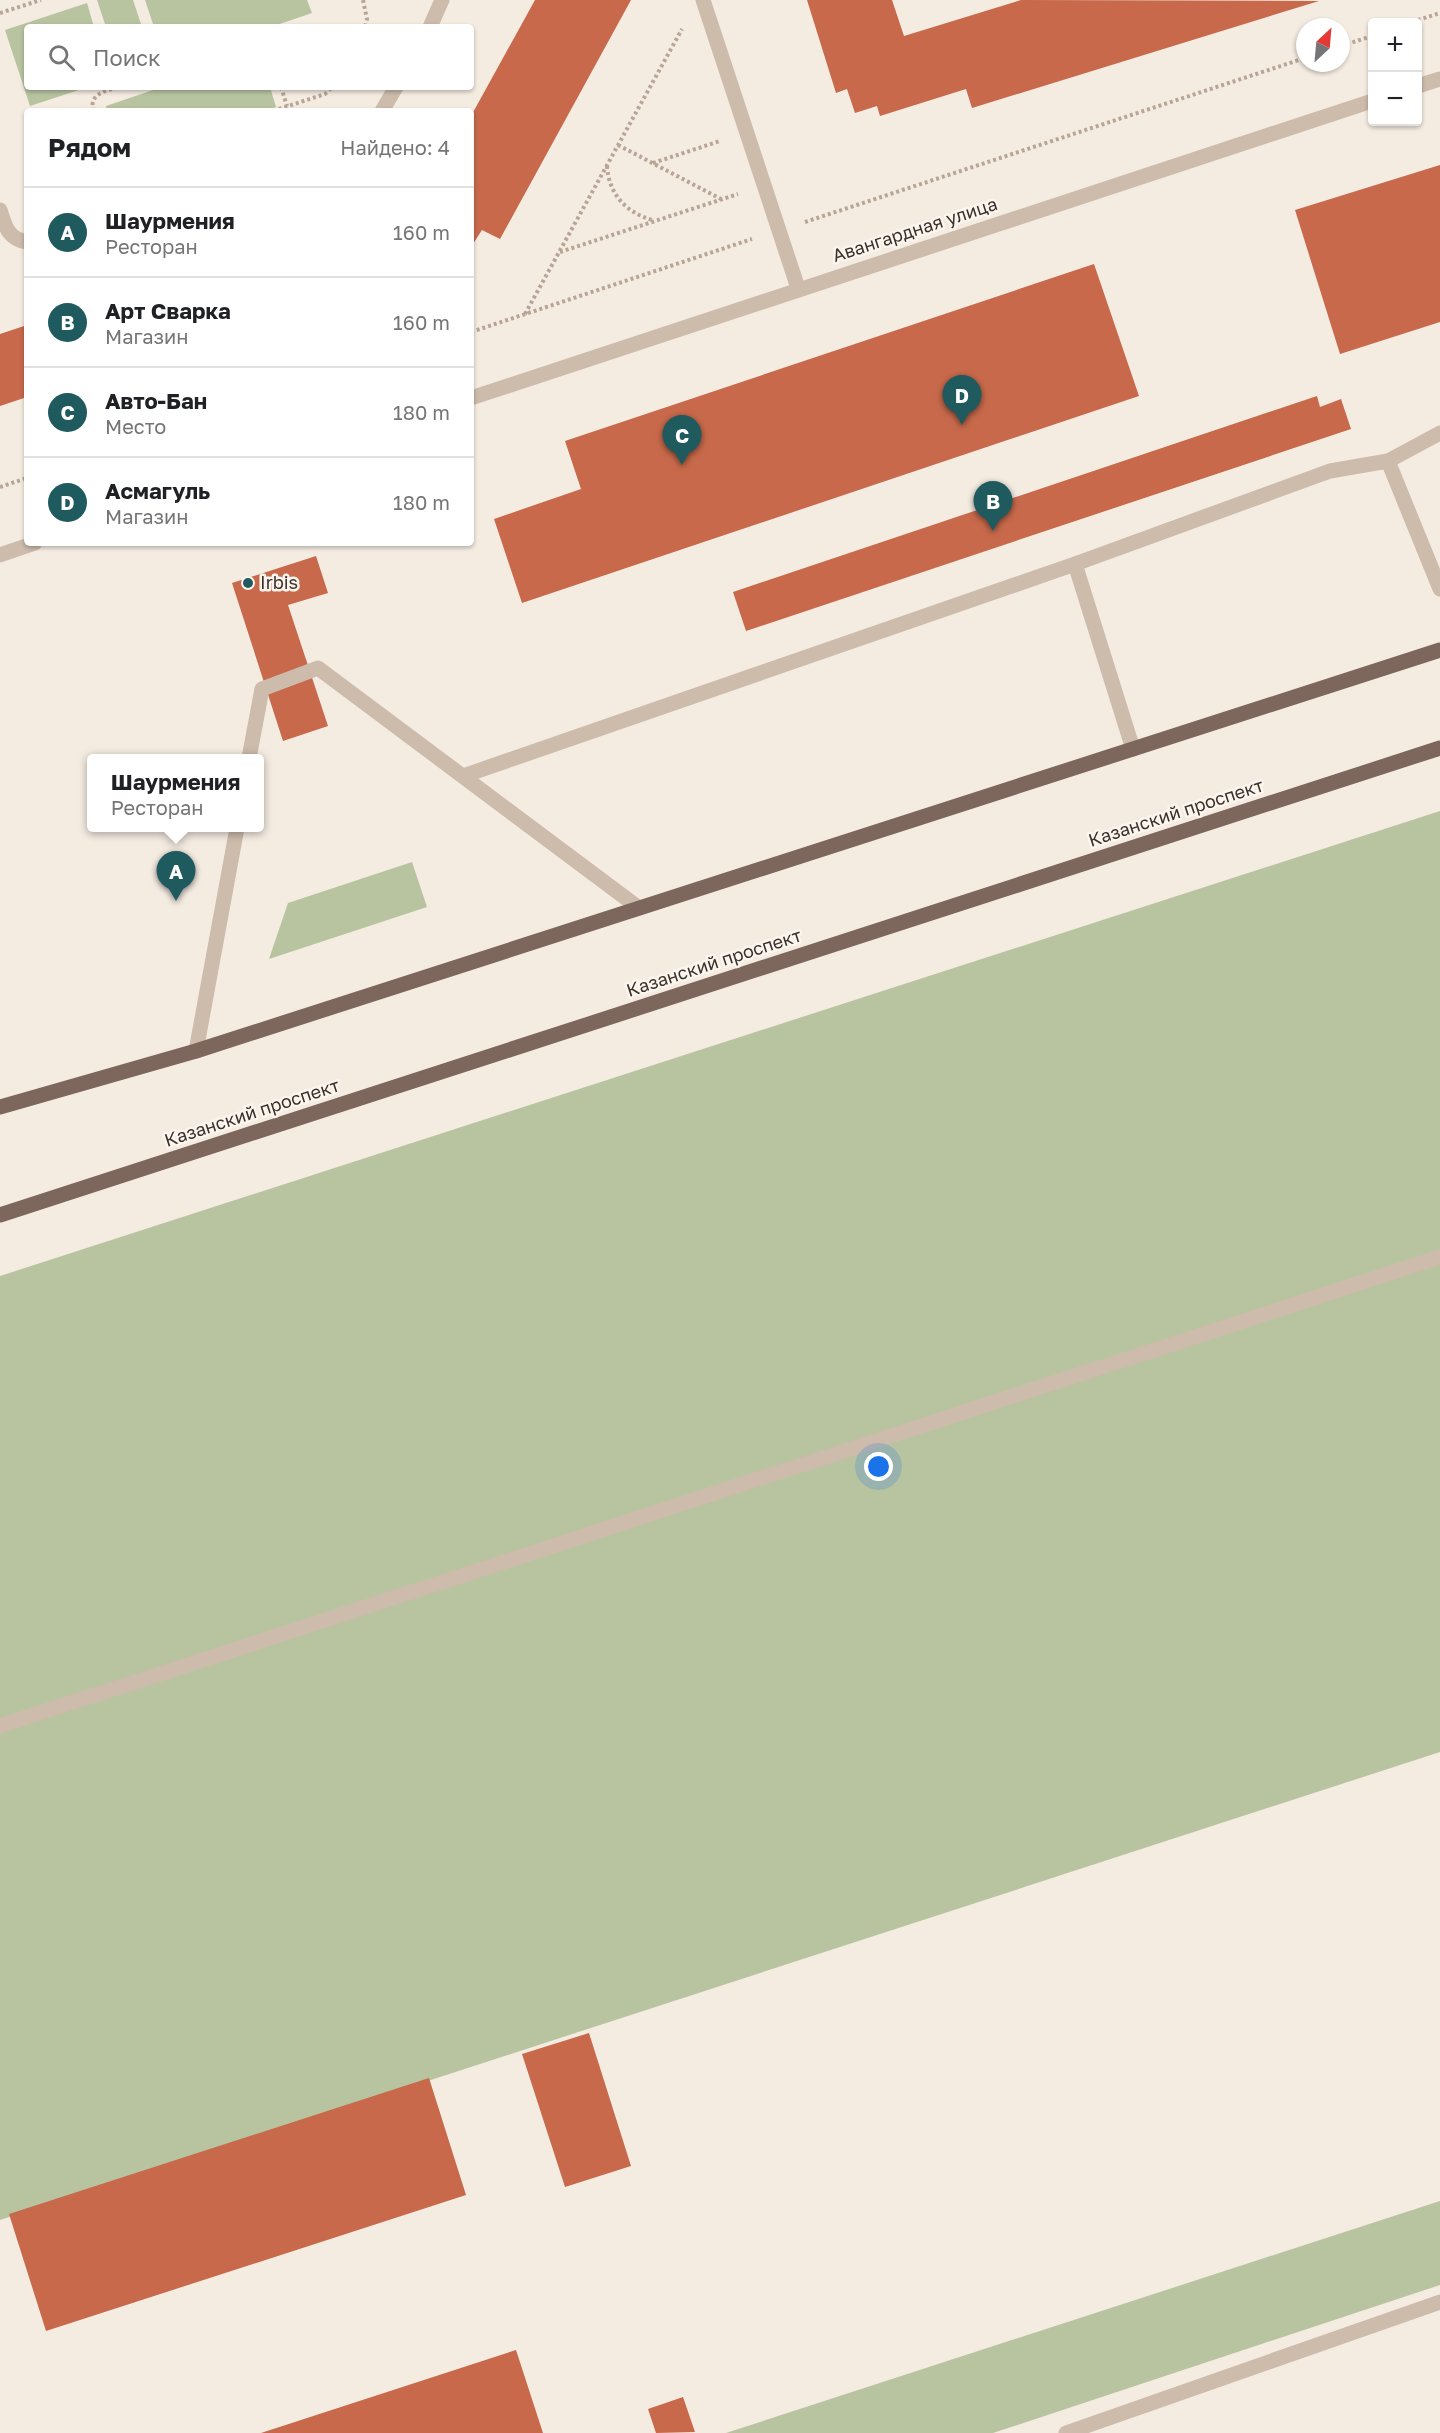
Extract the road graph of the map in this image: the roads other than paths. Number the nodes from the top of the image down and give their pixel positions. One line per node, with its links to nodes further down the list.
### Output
1 (442, 0): 3 (street)
2 (703, 0): 11 (street)
3 (431, 24)
4 (1440, 79): 5 (street)
5 (1422, 85)
6 (394, 90): 8 (street)
7 (1368, 102): 11 (street, Авангардная улица)
8 (384, 108)
9 (0, 210): 10 (street)
10 (24, 241)
11 (798, 288): 12 (street, Авангардная улица)
12 (474, 397)
13 (1440, 434): 14 (street)
14 (1388, 461): 17 (street); 18 (street)
15 (27, 546): 16 (street)
16 (0, 555)
17 (1075, 564): 21 (street); 23 (street)
18 (1440, 589)
19 (1440, 650): 21 (main road)
20 (1440, 748): 28 (main road, Казанский проспект)
21 (1133, 749): 25 (main road)
22 (250, 754): 23 (street)
23 (463, 776): 25 (street)
24 (236, 832): 26 (street)
25 (639, 908): 26 (main road)
26 (196, 1051): 27 (main road)
27 (0, 1107)
28 (0, 1215)
29 (1440, 1257): 30 (street)
30 (0, 1726)
31 (1440, 2302): 32 (street)
32 (1066, 2433)

